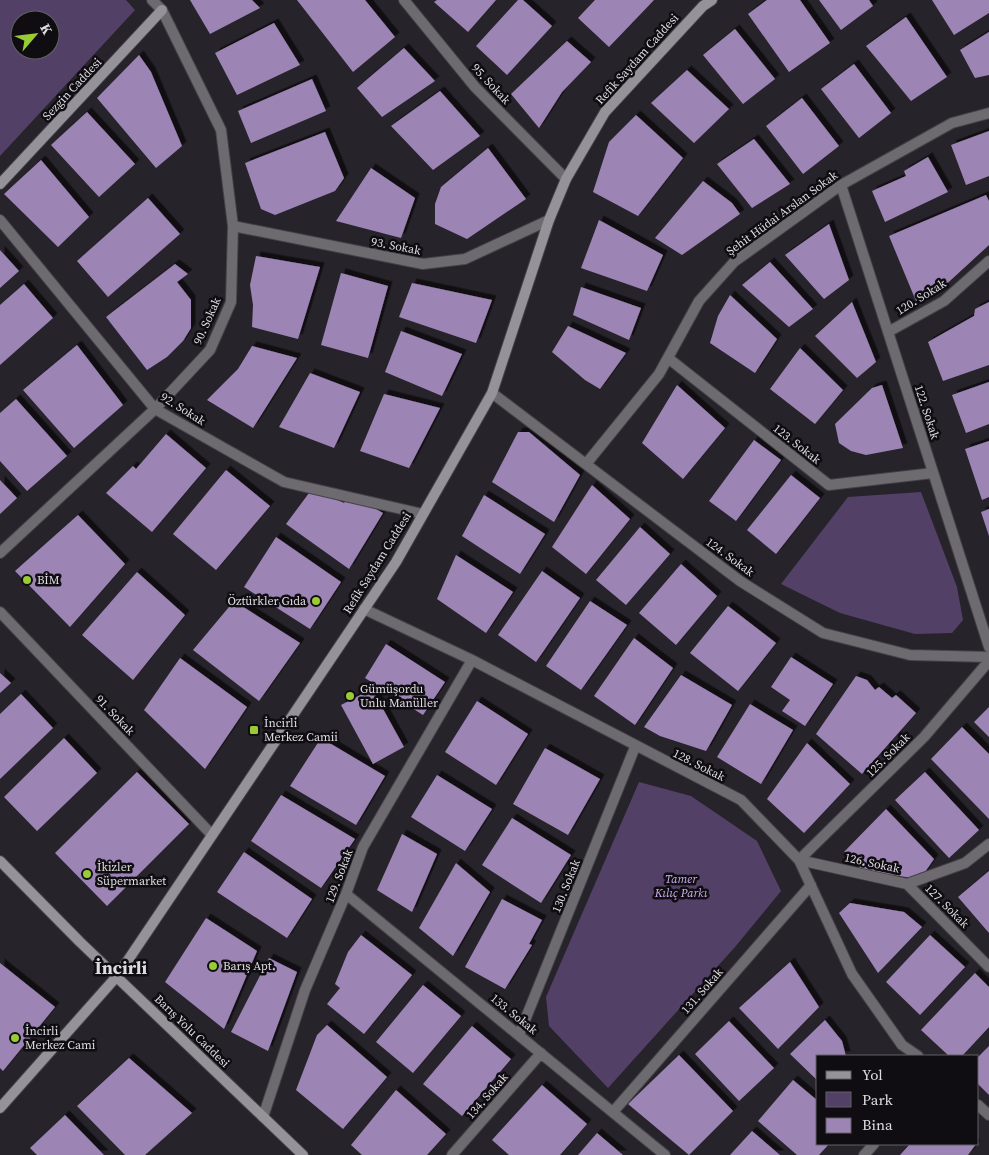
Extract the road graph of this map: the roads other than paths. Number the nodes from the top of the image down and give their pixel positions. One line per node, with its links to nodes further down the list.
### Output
1 (152, 0): 4 (street, 90. Sokak)
2 (404, 0): 6 (street, 95. Sokak)
3 (704, 2): 6 (street, Refik Saydam Caddesi)
4 (162, 10): 7 (street, Sezgin Caddesi); 11 (street, 90. Sokak)
5 (989, 113): 8 (street, Şehit Hüdai Arslan Sokak)
6 (566, 179): 10 (street, Refik Saydam Caddesi)
7 (0, 184)
8 (841, 185): 13 (street, 122. Sokak); 14 (street, Şehit Hüdai Arslan Sokak)
9 (0, 220): 16 (street, 92. Sokak)
10 (550, 220): 11 (street, 93. Sokak); 15 (street, Refik Saydam Caddesi)
11 (233, 226): 16 (street, 90. Sokak)
12 (989, 261): 13 (street, 120. Sokak)
13 (888, 332): 18 (street, 122. Sokak)
14 (668, 358): 17 (street, Şehit Hüdai Arslan Sokak); 18 (street, 123. Sokak)
15 (492, 393): 17 (street, 124. Sokak); 19 (street, Refik Saydam Caddesi)
16 (155, 409): 19 (street, 92. Sokak); 20 (street, 90. Sokak)
17 (586, 464): 24 (street, 124. Sokak)
18 (933, 473): 23 (street, 122. Sokak)
19 (423, 514): 21 (street, Refik Saydam Caddesi)
20 (0, 553)
21 (364, 609): 25 (street, 128. Sokak); 28 (street, Refik Saydam Caddesi)
22 (0, 612): 28 (street, 91. Sokak)
23 (989, 646)
24 (989, 657)
25 (472, 660): 27 (street, 128. Sokak); 34 (street, 129. Sokak)
26 (989, 661): 30 (street, 125. Sokak)
27 (635, 747): 30 (street, 128. Sokak); 37 (street, 130. Sokak)
28 (212, 835): 36 (street, Refik Saydam Caddesi)
29 (989, 844): 32 (street, 126. Sokak)
30 (799, 860): 32 (street, 126. Sokak); 33 (street, 128. Sokak)
31 (0, 861): 36 (street, Barış Yolu Caddesi)
32 (907, 884): 35 (street, 127. Sokak)
33 (811, 886): 39 (street, 128. Sokak); 42 (street, 131. Sokak)
34 (346, 894): 37 (street, 133. Sokak); 44 (street, 129. Sokak)
35 (989, 967)
36 (118, 976): 41 (street, Refik Saydam Caddesi); 44 (street, Barış Yolu Caddesi)
37 (520, 1035): 38 (street, 133. Sokak)
38 (541, 1053): 42 (street, 133. Sokak); 47 (street, 134. Sokak)
39 (917, 1055)
40 (979, 1106): 43 (street)
41 (0, 1108)
42 (613, 1112): 48 (street, 133. Sokak)
43 (989, 1115)
44 (263, 1117): 46 (street, Barış Yolu Caddesi)
45 (873, 1145): 49 (street)
46 (304, 1155)
47 (452, 1155)
48 (665, 1155)
49 (864, 1155)

